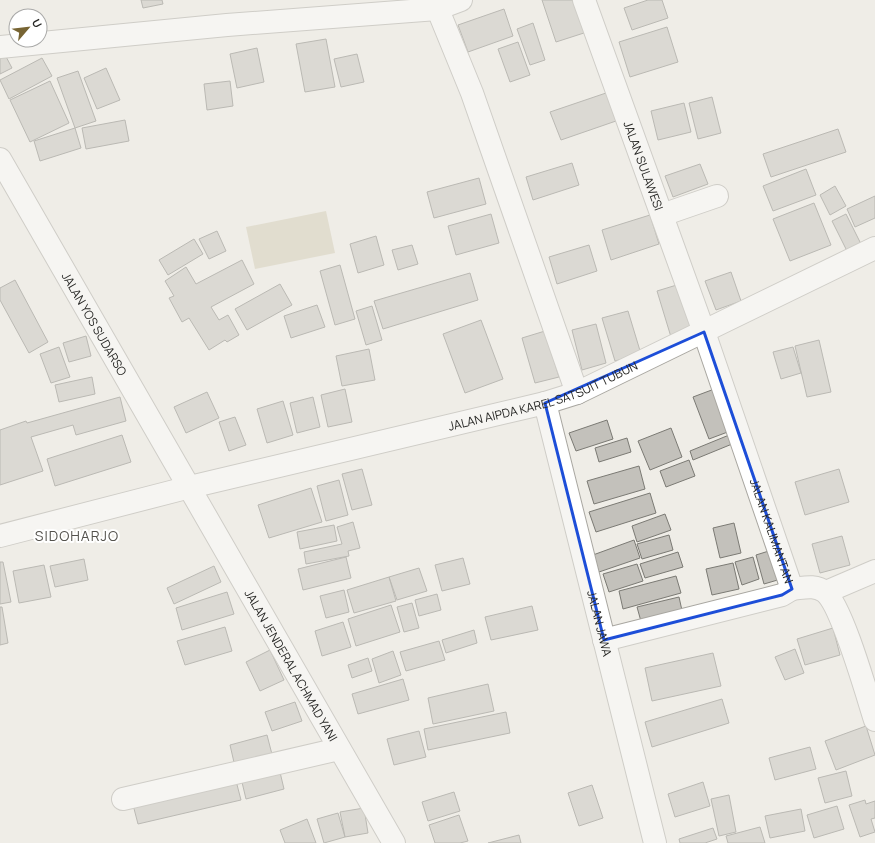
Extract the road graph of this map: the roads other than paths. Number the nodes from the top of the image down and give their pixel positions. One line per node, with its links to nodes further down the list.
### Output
1 (461, 0): 3 (street)
2 (584, 0): 7 (street, JALAN SULAWESI)
3 (435, 5): 4 (street); 10 (street)
4 (0, 47)
5 (0, 159): 12 (street, JALAN YOS SUDARSO)
6 (717, 196): 7 (street)
7 (662, 214): 9 (street, JALAN SULAWESI)
8 (875, 248): 9 (street, JALAN AIPDA KAREL SATSUIT TUBUN)
9 (704, 332): 10 (street, JALAN AIPDA KAREL SATSUIT TUBUN); 15 (street, JALAN KALIMANTAN)
10 (576, 393): 11 (street, JALAN AIPDA KAREL SATSUIT TUBUN)
11 (545, 403): 12 (street, JALAN AIPDA KAREL SATSUIT TUBUN); 17 (street, JALAN JAWA)
12 (190, 487): 13 (street, JALAN AIPDA KAREL SATSUIT TUBUN); 19 (street, JALAN JENDERAL ACHMAD YANI)
13 (0, 536)
14 (875, 571): 16 (street)
15 (792, 589): 16 (street, JALAN KALIMANTAN); 17 (street)
16 (826, 592): 18 (street)
17 (604, 640): 22 (street, JALAN JAWA)
18 (875, 720)
19 (339, 749): 20 (street); 21 (street, JALAN JENDERAL ACHMAD YANI)
20 (123, 799)
21 (394, 843)
22 (655, 843)

